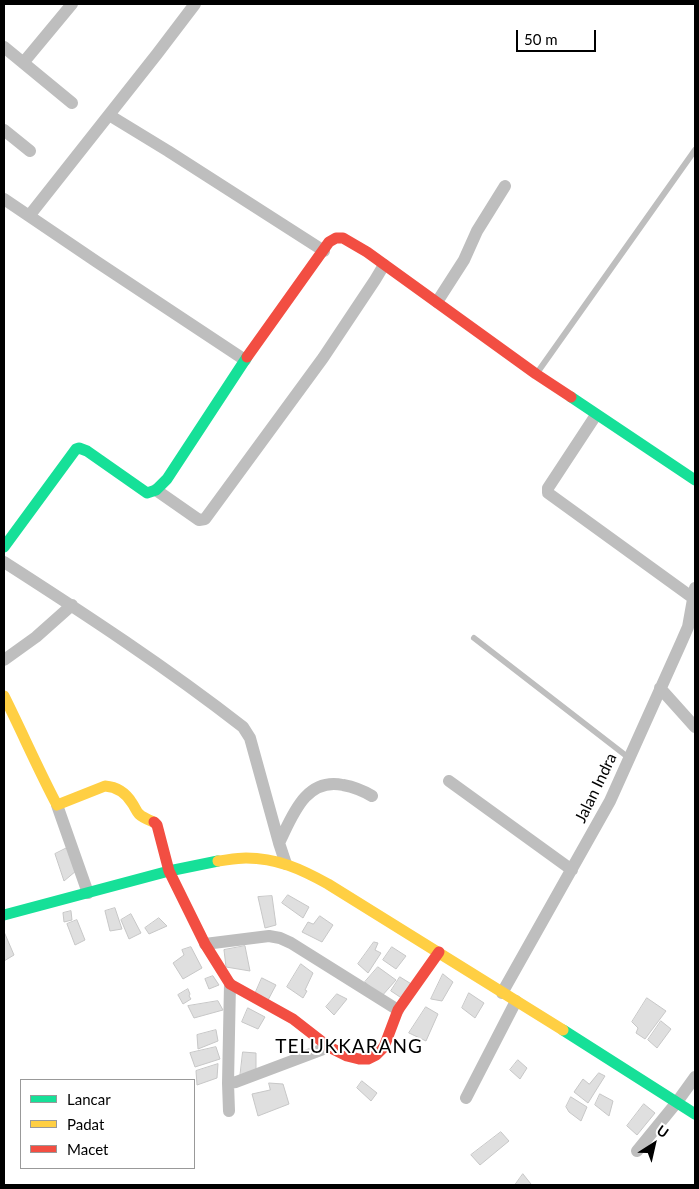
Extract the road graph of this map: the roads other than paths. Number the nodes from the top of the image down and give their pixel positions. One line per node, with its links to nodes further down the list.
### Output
1 (72, 4): 4 (street)
2 (195, 4): 6 (street)
3 (4, 47): 4 (street)
4 (23, 63): 5 (street)
5 (72, 103)
6 (109, 115): 12 (street); 13 (street)
7 (4, 130): 9 (street)
8 (695, 150): 17 (lane)
9 (30, 151)
10 (505, 186): 15 (street)
11 (4, 199): 12 (street)
12 (29, 216): 16 (street)
13 (324, 251): 14 (street); 16 (street)
14 (384, 266): 15 (street); 20 (street)
15 (437, 302): 17 (street)
16 (245, 360): 20 (street)
17 (536, 374): 18 (street)
18 (596, 415): 19 (street); 23 (street)
19 (695, 480)
20 (156, 490): 21 (street)
21 (4, 546)
22 (4, 562): 24 (street)
23 (694, 593): 27 (street, Jalan Indra)
24 (72, 605): 26 (street); 34 (street)
25 (474, 638): 30 (lane)
26 (4, 660)
27 (660, 688): 29 (street); 30 (street, Jalan Indra)
28 (4, 696): 33 (street)
29 (695, 727)
30 (629, 758): 36 (street, Jalan Indra)
31 (449, 781): 36 (street)
32 (372, 796): 34 (street)
33 (57, 805): 37 (street); 38 (street)
34 (279, 843): 35 (street)
35 (286, 864): 37 (street); 41 (street)
36 (572, 870): 43 (street, Jalan Indra)
37 (169, 871): 38 (street); 40 (street)
38 (88, 892): 39 (street)
39 (4, 915)
40 (205, 944): 42 (street); 45 (street)
41 (439, 952): 43 (street); 45 (street)
42 (230, 984): 46 (street); 48 (street)
43 (502, 993): 44 (street)
44 (516, 1001): 49 (street); 50 (street)
45 (398, 1010): 46 (street)
46 (329, 1047): 48 (street)
47 (695, 1077): 50 (street)
48 (228, 1084): 51 (street)
49 (466, 1098)
50 (677, 1102): 52 (street); 53 (street)
51 (229, 1111)
52 (695, 1114)
53 (637, 1152)

